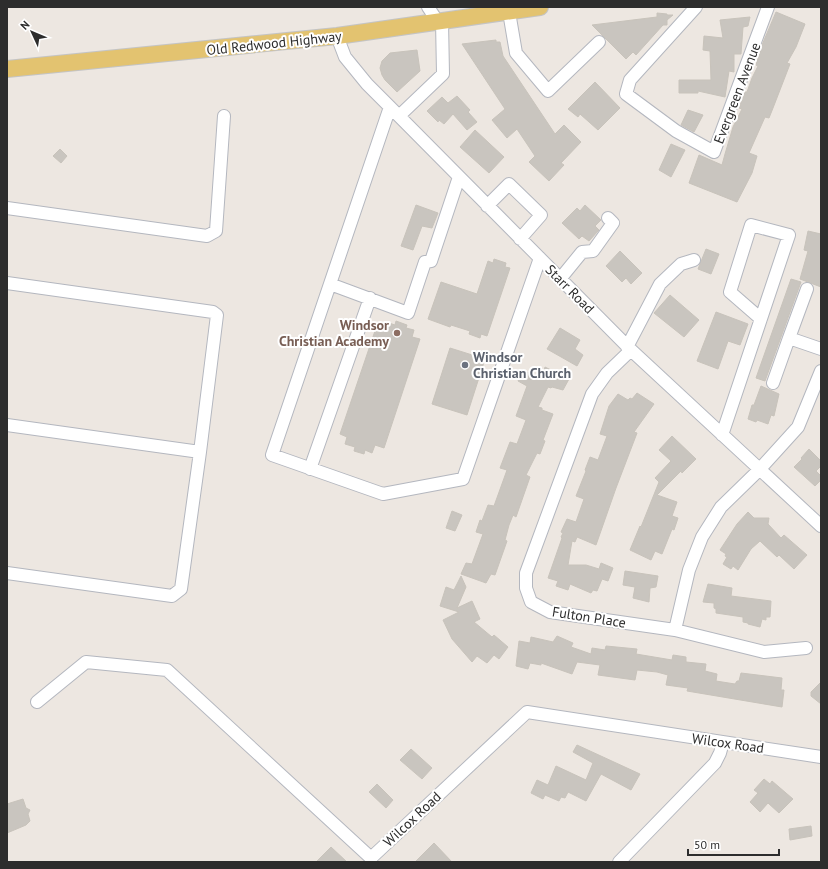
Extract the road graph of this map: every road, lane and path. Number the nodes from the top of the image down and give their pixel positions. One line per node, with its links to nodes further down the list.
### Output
1 (428, 7): 7 (street)
2 (696, 7): 3 (street, Evergreen Avenue)
3 (768, 7)
4 (531, 8): 6 (main road, Old Redwood Highway)
5 (469, 12): 6 (main road, Old Redwood Highway); 7 (main road, Old Redwood Highway)
6 (509, 12): 9 (street)
7 (440, 21): 8 (main road, Old Redwood Highway); 13 (street)
8 (337, 36): 10 (main road, Old Redwood Highway); 11 (street, Starr Road)
9 (599, 42)
10 (7, 69)
11 (390, 107): 13 (street, Starr Road); 23 (street)
12 (224, 116): 16 (street)
13 (399, 116): 14 (street, Starr Road)
14 (459, 177): 15 (street, Starr Road); 25 (street)
15 (488, 206): 18 (street, Starr Road); 18 (street)
16 (7, 208)
17 (608, 218): 21 (street)
18 (520, 239): 19 (street, Starr Road)
19 (540, 258): 21 (street, Starr Road); 35 (street)
20 (694, 260): 28 (street, Fulton Place)
21 (560, 279): 28 (street, Starr Road)
22 (7, 283): 34 (street)
23 (330, 284): 25 (street); 35 (street)
24 (807, 290): 27 (street)
25 (370, 298): 35 (street)
26 (761, 319): 26 (street); 33 (street)
27 (790, 338): 29 (street); 31 (street)
28 (629, 348): 33 (street, Starr Road); 39 (street, Fulton Place)
29 (821, 349)
30 (821, 371): 36 (street)
31 (773, 383)
32 (7, 425): 34 (street)
33 (722, 435): 36 (street, Starr Road)
34 (200, 452): 38 (street)
35 (310, 469)
36 (759, 470): 37 (street, Starr Road); 39 (street)
37 (821, 526)
38 (7, 573)
39 (675, 630): 40 (street, Fulton Place)
40 (806, 648)
41 (37, 702): 44 (street, Wilcox Road)
42 (722, 742): 43 (street, Wilcox Road); 44 (street, Wilcox Road); 45 (street)
43 (821, 756)
44 (370, 860)
45 (619, 862)

